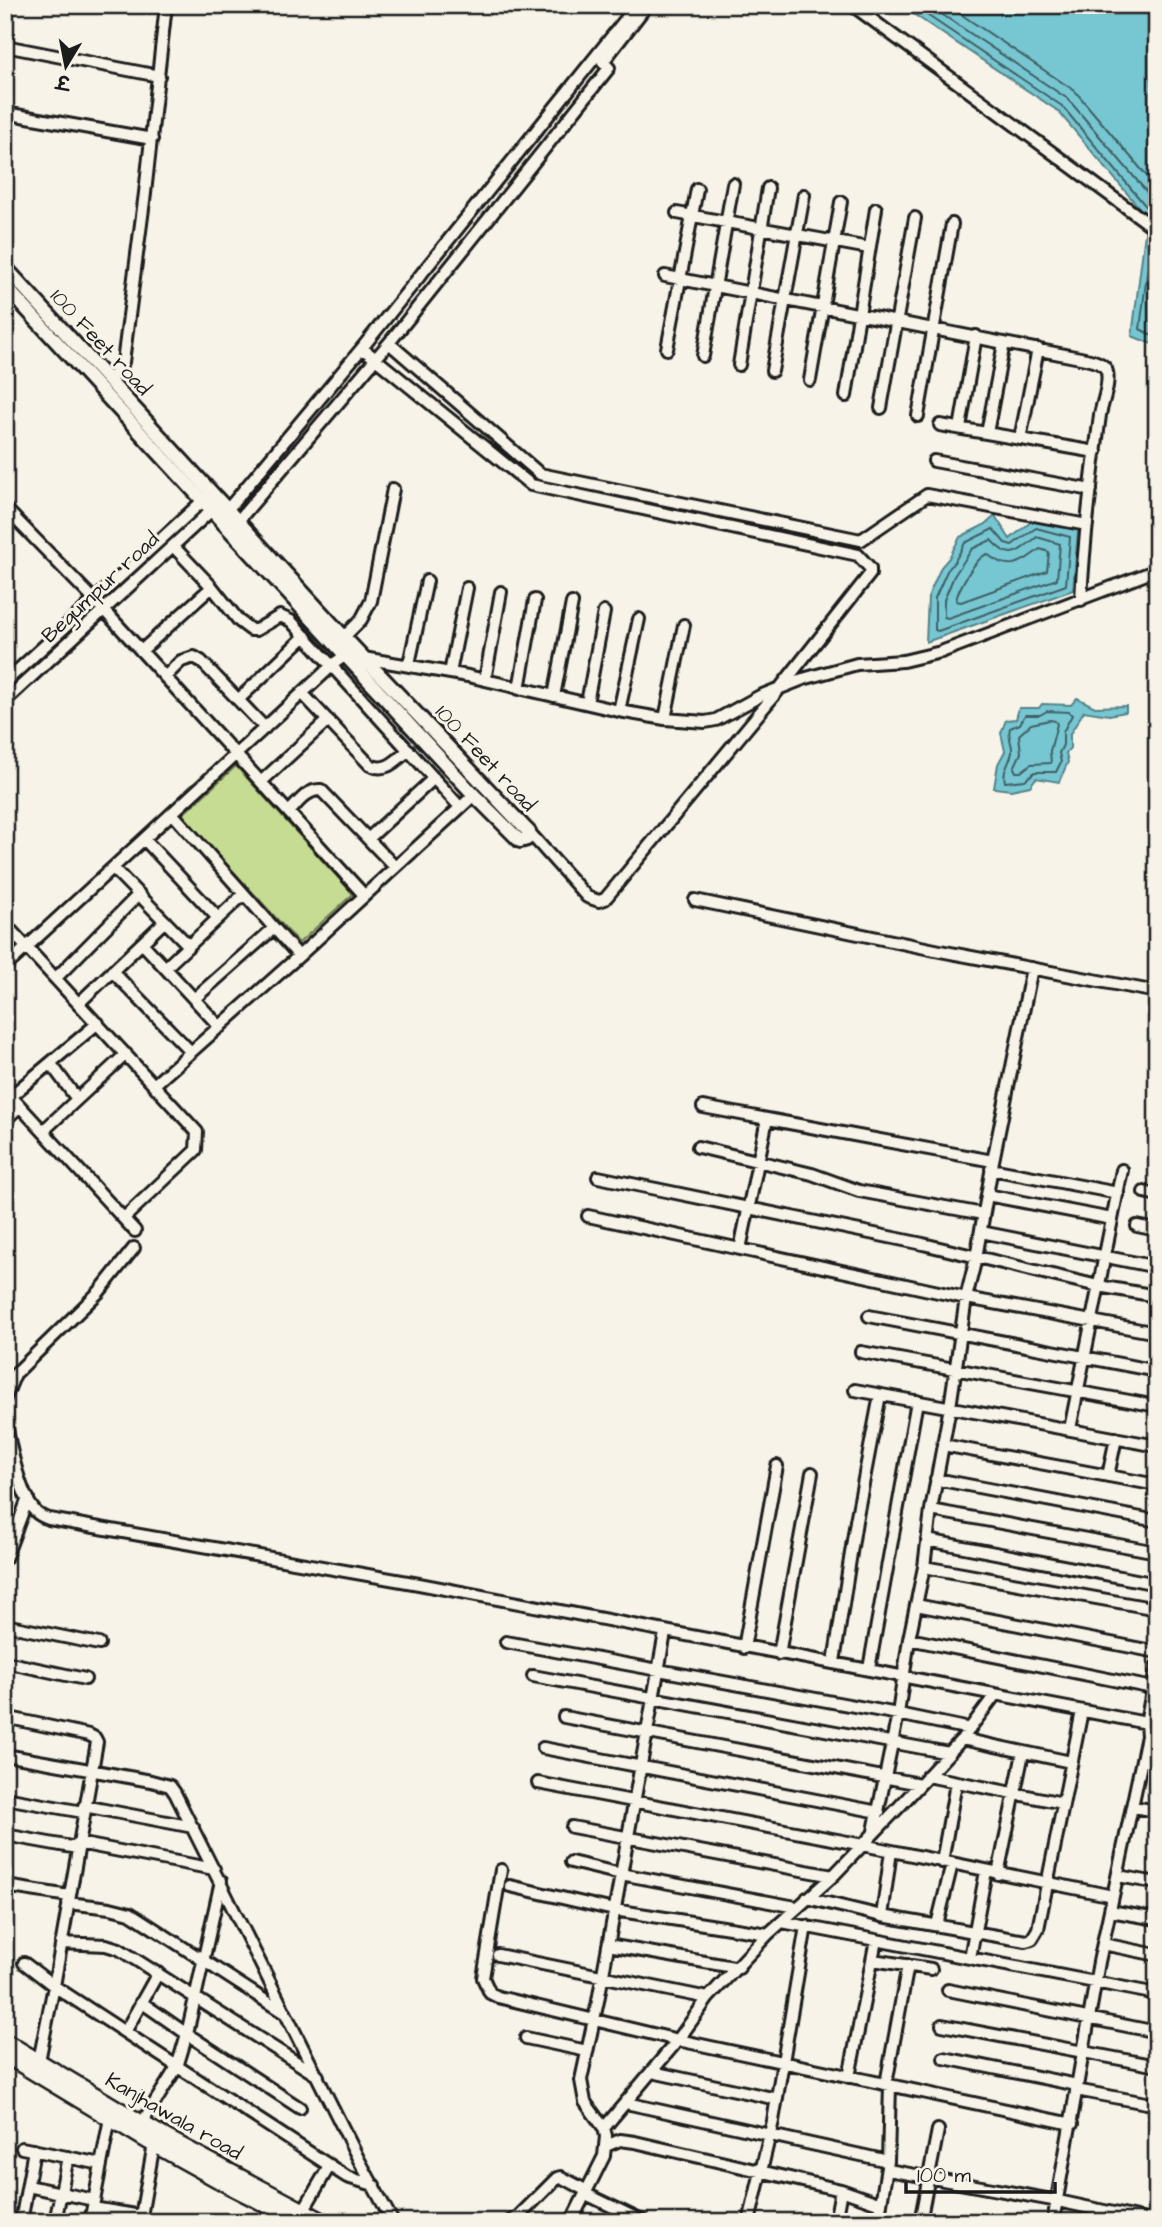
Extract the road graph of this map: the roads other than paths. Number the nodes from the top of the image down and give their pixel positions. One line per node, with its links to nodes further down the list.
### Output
1 (154, 5): 5 (street)
2 (637, 5): 40 (street)
3 (646, 5): 38 (street)
4 (852, 5): 20 (street)
5 (166, 6): 7 (street)
6 (5, 46): 7 (street)
7 (159, 76): 9 (street)
8 (5, 113): 9 (street)
9 (152, 139): 47 (street)
10 (733, 184): 19 (street)
11 (768, 188): 22 (street)
12 (697, 189): 17 (street)
13 (804, 195): 23 (street)
14 (841, 202): 24 (street)
15 (876, 209): 25 (street)
16 (677, 213): 17 (street)
17 (692, 215): 19 (street); 28 (street)
18 (915, 218): 35 (street)
19 (727, 221): 22 (street); 29 (street)
20 (1157, 222)
21 (952, 224): 36 (street)
22 (761, 228): 23 (street); 31 (street)
23 (797, 236): 24 (street); 32 (street)
24 (833, 243): 25 (street); 33 (street)
25 (869, 248): 34 (street)
26 (5, 267): 47 (street, 100 Feet road)
27 (665, 276): 28 (street)
28 (680, 279): 29 (street); 41 (street)
29 (715, 285): 31 (street); 43 (street)
30 (5, 286): 60 (street, 100 Feet road)
31 (749, 292): 32 (street); 45 (street)
32 (785, 298): 33 (street); 46 (street)
33 (822, 307): 34 (street); 48 (street)
34 (858, 313): 35 (street); 49 (street)
35 (897, 322): 36 (street); 50 (street)
36 (933, 329): 37 (street); 51 (street)
37 (976, 337): 39 (street); 53 (street)
38 (389, 343): 44 (street); 63 (street)
39 (1004, 343): 42 (street); 54 (street)
40 (362, 348): 44 (street); 60 (street)
41 (667, 349)
42 (1038, 349): 55 (street); 56 (street)
43 (704, 356)
44 (376, 359): 62 (street); 89 (street)
45 (739, 365)
46 (772, 371)
47 (110, 380): 60 (street, 100 Feet road)
48 (810, 380)
49 (846, 396)
50 (881, 408)
51 (918, 416)
52 (940, 425): 53 (street)
53 (960, 428): 54 (street)
54 (986, 433): 55 (street)
55 (1020, 439): 56 (street)
56 (1096, 452): 59 (street)
57 (934, 461): 59 (street)
58 (394, 489): 79 (street)
59 (1091, 490): 63 (street)
60 (215, 503): 62 (street, 100 Feet road); 64 (street, Begumpur road); 72 (street, Begumpur road); 81 (street, 100 Feet road)
61 (7, 513): 72 (street)
62 (238, 521): 79 (street, 100 Feet road)
63 (1087, 525): 71 (street)
64 (173, 546): 67 (street); 74 (street, Begumpur road)
65 (1157, 570): 71 (street)
66 (427, 581): 83 (street)
67 (212, 587): 78 (street); 80 (street)
68 (467, 588): 85 (street)
69 (501, 592): 87 (street)
70 (535, 600): 90 (street)
71 (1081, 600): 89 (street)
72 (95, 601): 74 (street); 88 (street, Begumpur road)
73 (572, 603): 92 (street)
74 (104, 610): 80 (street); 94 (street, Begumpur road)
75 (604, 611): 95 (street)
76 (639, 619): 96 (street)
77 (684, 625): 97 (street)
78 (305, 636): 84 (street); 93 (street)
79 (344, 637): 82 (street, 100 Feet road)
80 (141, 650): 86 (street)
81 (346, 655): 82 (street); 84 (street); 104 (street, 100 Feet road)
82 (364, 657): 83 (street); 108 (street, 100 Feet road)
83 (409, 664): 85 (street)
84 (332, 666): 91 (street); 100 (street)
85 (450, 673): 87 (street)
86 (165, 677): 93 (street); 101 (street)
87 (485, 680): 90 (street)
88 (5, 682)
89 (781, 688): 97 (street); 108 (street)
90 (519, 689): 92 (street)
91 (302, 693): 98 (street); 99 (street)
92 (554, 695): 95 (street)
93 (238, 700): 99 (street)
94 (5, 701)
95 (587, 703): 96 (street)
96 (619, 711): 97 (street)
97 (665, 719)
98 (328, 720): 100 (street); 103 (street)
99 (265, 728): 101 (street)
100 (409, 750): 102 (street)
101 (236, 754): 103 (street); 107 (street)
102 (434, 778): 105 (street); 110 (street)
103 (261, 782): 106 (street)
104 (474, 794): 105 (street); 108 (street, 100 Feet road)
105 (460, 807): 111 (street)
106 (289, 812): 110 (street); 115 (street)
107 (172, 813): 109 (street); 114 (street)
108 (528, 832)
109 (144, 839): 112 (street); 117 (street)
110 (368, 839): 111 (street)
111 (395, 867): 115 (street)
112 (113, 868): 113 (street); 122 (street)
113 (139, 894): 118 (street); 129 (street)
114 (244, 894): 117 (street); 120 (street)
115 (365, 895): 124 (street)
116 (695, 900): 127 (street)
117 (218, 918): 123 (street)
118 (165, 921): 121 (street); 123 (street)
119 (5, 924): 122 (street)
120 (274, 928): 124 (street); 131 (street)
121 (142, 943): 126 (street); 128 (street)
122 (27, 946): 125 (street); 129 (street)
123 (189, 946): 126 (street)
124 (299, 956): 134 (street)
125 (5, 967)
126 (165, 968): 131 (street)
127 (1032, 968): 130 (street); 148 (street)
128 (112, 971): 132 (street); 135 (street)
129 (56, 978): 132 (street)
130 (1157, 992)
131 (194, 999): 134 (street)
132 (79, 1003): 133 (street)
133 (98, 1023): 136 (street); 137 (street)
134 (220, 1027): 135 (street)
135 (191, 1052): 138 (street)
136 (126, 1054): 138 (street); 140 (street)
137 (51, 1064): 139 (street); 140 (street)
138 (155, 1084): 158 (street)
139 (8, 1093): 141 (street)
140 (77, 1099): 145 (street)
141 (20, 1107): 144 (street); 145 (street)
142 (703, 1107): 143 (street)
143 (766, 1119): 147 (street); 148 (street)
144 (5, 1120)
145 (43, 1131): 158 (street)
146 (698, 1147): 147 (street)
147 (758, 1160): 155 (street); 156 (street)
148 (992, 1165): 152 (street); 153 (street)
149 (1122, 1170): 152 (street)
150 (598, 1177): 155 (street)
151 (1144, 1192): 154 (street)
152 (1118, 1193): 159 (street)
153 (987, 1195): 156 (street); 159 (street)
154 (1157, 1195)
155 (749, 1208): 165 (street); 166 (street)
156 (983, 1214): 163 (street)
157 (588, 1216): 165 (street)
158 (124, 1218): 162 (street)
159 (1112, 1219): 167 (street)
160 (1137, 1226): 161 (street)
161 (1157, 1230)
162 (135, 1231)
163 (981, 1232): 166 (street); 167 (street)
164 (134, 1248): 181 (street)
165 (740, 1248): 171 (street)
166 (976, 1258): 169 (street); 171 (street)
167 (1105, 1258): 168 (street); 169 (street)
168 (1157, 1267)
169 (1098, 1286): 170 (street); 173 (street)
170 (1157, 1296)
171 (966, 1297): 173 (street); 175 (street)
172 (869, 1316): 175 (street)
173 (1091, 1321): 174 (street); 177 (street)
174 (1157, 1333)
175 (961, 1334): 177 (street); 179 (street)
176 (861, 1352): 179 (street)
177 (1084, 1357): 180 (street); 184 (street)
178 (5, 1364): 181 (street)
179 (956, 1368): 184 (street); 189 (street)
180 (1157, 1371)
181 (15, 1374): 182 (street); 186 (street)
182 (5, 1383)
183 (855, 1390): 185 (street)
184 (1077, 1392): 188 (street); 191 (street)
185 (880, 1395): 187 (street); 220 (street)
186 (5, 1398)
187 (917, 1401): 189 (street); 222 (street)
188 (1157, 1406)
189 (950, 1407): 191 (street); 193 (street)
190 (5, 1412): 200 (street)
191 (1070, 1429): 192 (street)
192 (1116, 1438): 194 (street); 197 (street)
193 (943, 1445): 197 (street); 198 (street)
194 (1157, 1446)
195 (777, 1466): 216 (street)
196 (812, 1473): 218 (street)
197 (1108, 1476): 199 (street)
198 (936, 1479): 201 (street); 202 (street)
199 (1157, 1485)
200 (27, 1498): 203 (street); 212 (street)
201 (931, 1510): 204 (street); 205 (street)
202 (1157, 1521)
203 (9, 1538): 206 (street)
204 (927, 1540): 207 (street); 208 (street)
205 (1157, 1552)
206 (5, 1559)
207 (924, 1567): 209 (street); 210 (street)
208 (1157, 1584)
209 (916, 1605): 213 (street); 217 (street)
210 (1157, 1609)
211 (5, 1625): 215 (street)
212 (665, 1633): 216 (street); 223 (street)
213 (908, 1639): 225 (street); 227 (street)
214 (506, 1642): 223 (street)
215 (99, 1644)
216 (744, 1648): 218 (street)
217 (1157, 1651)
218 (779, 1654): 220 (street)
219 (5, 1662): 226 (street)
220 (834, 1662): 222 (street)
221 (1157, 1665): 227 (street)
222 (869, 1669): 225 (street)
223 (658, 1670): 229 (street); 232 (street)
224 (533, 1676): 229 (street)
225 (902, 1676): 228 (street); 232 (street)
226 (85, 1679)
227 (1153, 1688): 230 (street)
228 (995, 1695): 231 (street); 236 (street)
229 (653, 1697): 237 (street); 239 (street)
230 (1154, 1704): 235 (street)
231 (1082, 1711): 235 (street); 244 (street)
232 (898, 1714): 236 (street); 239 (street)
233 (5, 1717): 246 (street)
234 (564, 1717): 237 (street)
235 (1152, 1724): 255 (street)
236 (970, 1729): 238 (street)
237 (647, 1733): 245 (street); 247 (street)
238 (962, 1740): 241 (street); 242 (street)
239 (892, 1741): 242 (street); 247 (street)
240 (543, 1748): 245 (street)
241 (1023, 1752): 244 (street); 251 (street)
242 (949, 1753): 248 (street)
243 (5, 1755): 246 (street)
244 (1071, 1762): 254 (street)
245 (640, 1766): 253 (street); 258 (street)
246 (92, 1769): 256 (street); 259 (street)
247 (886, 1776): 248 (street); 258 (street)
248 (923, 1780): 250 (street); 261 (street)
249 (538, 1783): 253 (street)
250 (956, 1783): 251 (street); 268 (street)
251 (1014, 1795): 254 (street); 273 (street)
252 (5, 1798): 256 (street)
253 (634, 1801): 263 (street); 265 (street)
254 (1063, 1803): 277 (street)
255 (1133, 1807): 257 (street); 275 (street)
256 (84, 1809): 259 (street); 264 (street)
257 (1157, 1811)
258 (879, 1812): 261 (street)
259 (193, 1827): 269 (street)
260 (572, 1827): 263 (street)
261 (874, 1831): 265 (street)
262 (5, 1835): 264 (street)
263 (628, 1838): 272 (street); 274 (street)
264 (78, 1845): 269 (street); 283 (street)
265 (861, 1845): 266 (street); 274 (street)
266 (891, 1851): 268 (street); 287 (street)
267 (571, 1862): 272 (street)
268 (947, 1863): 271 (street); 291 (street)
269 (214, 1869): 276 (street)
270 (500, 1870): 318 (street)
271 (986, 1871): 273 (street); 292 (street)
272 (621, 1874): 284 (street); 285 (street)
273 (998, 1874): 277 (street)
274 (833, 1875): 282 (street)
275 (1118, 1876): 278 (street); 281 (street)
276 (221, 1881): 302 (street); 316 (street)
277 (1048, 1883): 281 (street); 292 (street)
278 (1157, 1883)
279 (510, 1886): 285 (street)
280 (12, 1887): 283 (street)
281 (1113, 1896): 286 (street)
282 (807, 1898): 284 (street); 287 (street)
283 (69, 1899): 295 (street); 302 (street)
284 (796, 1907): 289 (street)
285 (614, 1910): 293 (street); 297 (street)
286 (1110, 1911): 288 (street); 296 (street)
287 (882, 1916): 291 (street)
288 (1157, 1919)
289 (782, 1922): 290 (street); 293 (street)
290 (806, 1926): 294 (street); 330 (street)
291 (937, 1926): 292 (street)
292 (976, 1932): 300 (street)
293 (768, 1934): 305 (street)
294 (876, 1940): 300 (street); 301 (street)
295 (61, 1943): 307 (street); 310 (street)
296 (1103, 1944): 299 (street); 309 (street)
297 (608, 1945): 305 (street); 308 (street)
298 (498, 1955): 308 (street)
299 (1157, 1955)
300 (970, 1958): 309 (street)
301 (873, 1960): 304 (street); 336 (street)
302 (203, 1962): 313 (street); 316 (street)
303 (24, 1963): 310 (street)
304 (908, 1965): 306 (street); 337 (street)
305 (739, 1968): 314 (street)
306 (931, 1969)
307 (158, 1973): 313 (street); 315 (street)
308 (603, 1977): 314 (street); 318 (street)
309 (1096, 1983): 312 (street); 317 (street)
310 (54, 1986): 320 (street); 331 (street)
311 (948, 1990): 317 (street)
312 (1157, 1994)
313 (195, 1998): 322 (street); 335 (street)
314 (708, 1998): 324 (street)
315 (141, 2002): 320 (street); 322 (street)
316 (288, 2015): 335 (street)
317 (1090, 2017): 321 (street); 327 (street)
318 (595, 2019): 324 (street); 326 (street)
319 (942, 2025): 327 (street)
320 (125, 2032): 333 (street)
321 (1157, 2032)
322 (187, 2035): 333 (street); 342 (street)
323 (526, 2038): 326 (street)
324 (678, 2040): 330 (street); 334 (street)
325 (5, 2041): 331 (main road, Kanjhawala road)
326 (587, 2050): 346 (street)
327 (1083, 2053): 332 (street); 338 (street)
328 (5, 2055): 331 (main road, Kanjhawala road)
329 (944, 2058): 338 (street)
330 (784, 2063): 336 (street); 339 (street)
331 (35, 2066): 343 (main road, Kanjhawala road); 344 (main road, Kanjhawala road)
332 (1157, 2066)
333 (177, 2067): 344 (street); 355 (street)
334 (652, 2072): 339 (street); 340 (street)
335 (319, 2076): 359 (street)
336 (849, 2077): 337 (street)
337 (888, 2085): 345 (street); 356 (street)
338 (1076, 2088): 341 (street); 345 (street)
339 (777, 2099): 348 (street)
340 (626, 2103): 346 (street); 348 (street)
341 (1157, 2105)
342 (300, 2108)
343 (110, 2118): 349 (main road, Kanjhawala road); 354 (street)
344 (142, 2123): 349 (main road, Kanjhawala road)
345 (1072, 2124): 364 (street)
346 (604, 2127): 350 (street)
347 (938, 2130): 358 (street)
348 (770, 2136): 356 (street); 357 (street)
349 (155, 2138): 368 (main road, Kanjhawala road); 369 (street)
350 (606, 2146): 357 (street); 363 (street)
351 (22, 2148): 352 (street)
352 (34, 2150): 353 (street); 360 (street)
353 (68, 2157): 354 (street); 362 (street)
354 (101, 2164): 365 (street)
355 (330, 2165): 359 (street); 368 (street)
356 (888, 2166): 358 (street); 366 (street)
357 (761, 2170): 361 (street); 378 (street)
358 (929, 2178): 364 (street); 381 (street)
359 (373, 2185): 374 (street)
360 (28, 2186): 362 (street); 370 (street)
361 (841, 2190): 366 (street); 379 (street)
362 (60, 2192): 365 (street); 371 (street)
363 (587, 2192): 375 (street); 376 (street); 377 (street)
364 (1058, 2201): 382 (street); 383 (street)
365 (93, 2204): 369 (street); 372 (street)
366 (881, 2204): 380 (street)
367 (1157, 2205): 383 (street)
368 (302, 2216): 373 (main road, Kanjhawala road)
369 (140, 2219)
370 (21, 2222)
371 (55, 2222)
372 (90, 2222)
373 (325, 2222)
374 (393, 2222)
375 (509, 2222)
376 (571, 2222)
377 (644, 2222)
378 (749, 2222)
379 (835, 2222)
380 (878, 2222)
381 (920, 2222)
382 (1053, 2222)
383 (1154, 2222)

